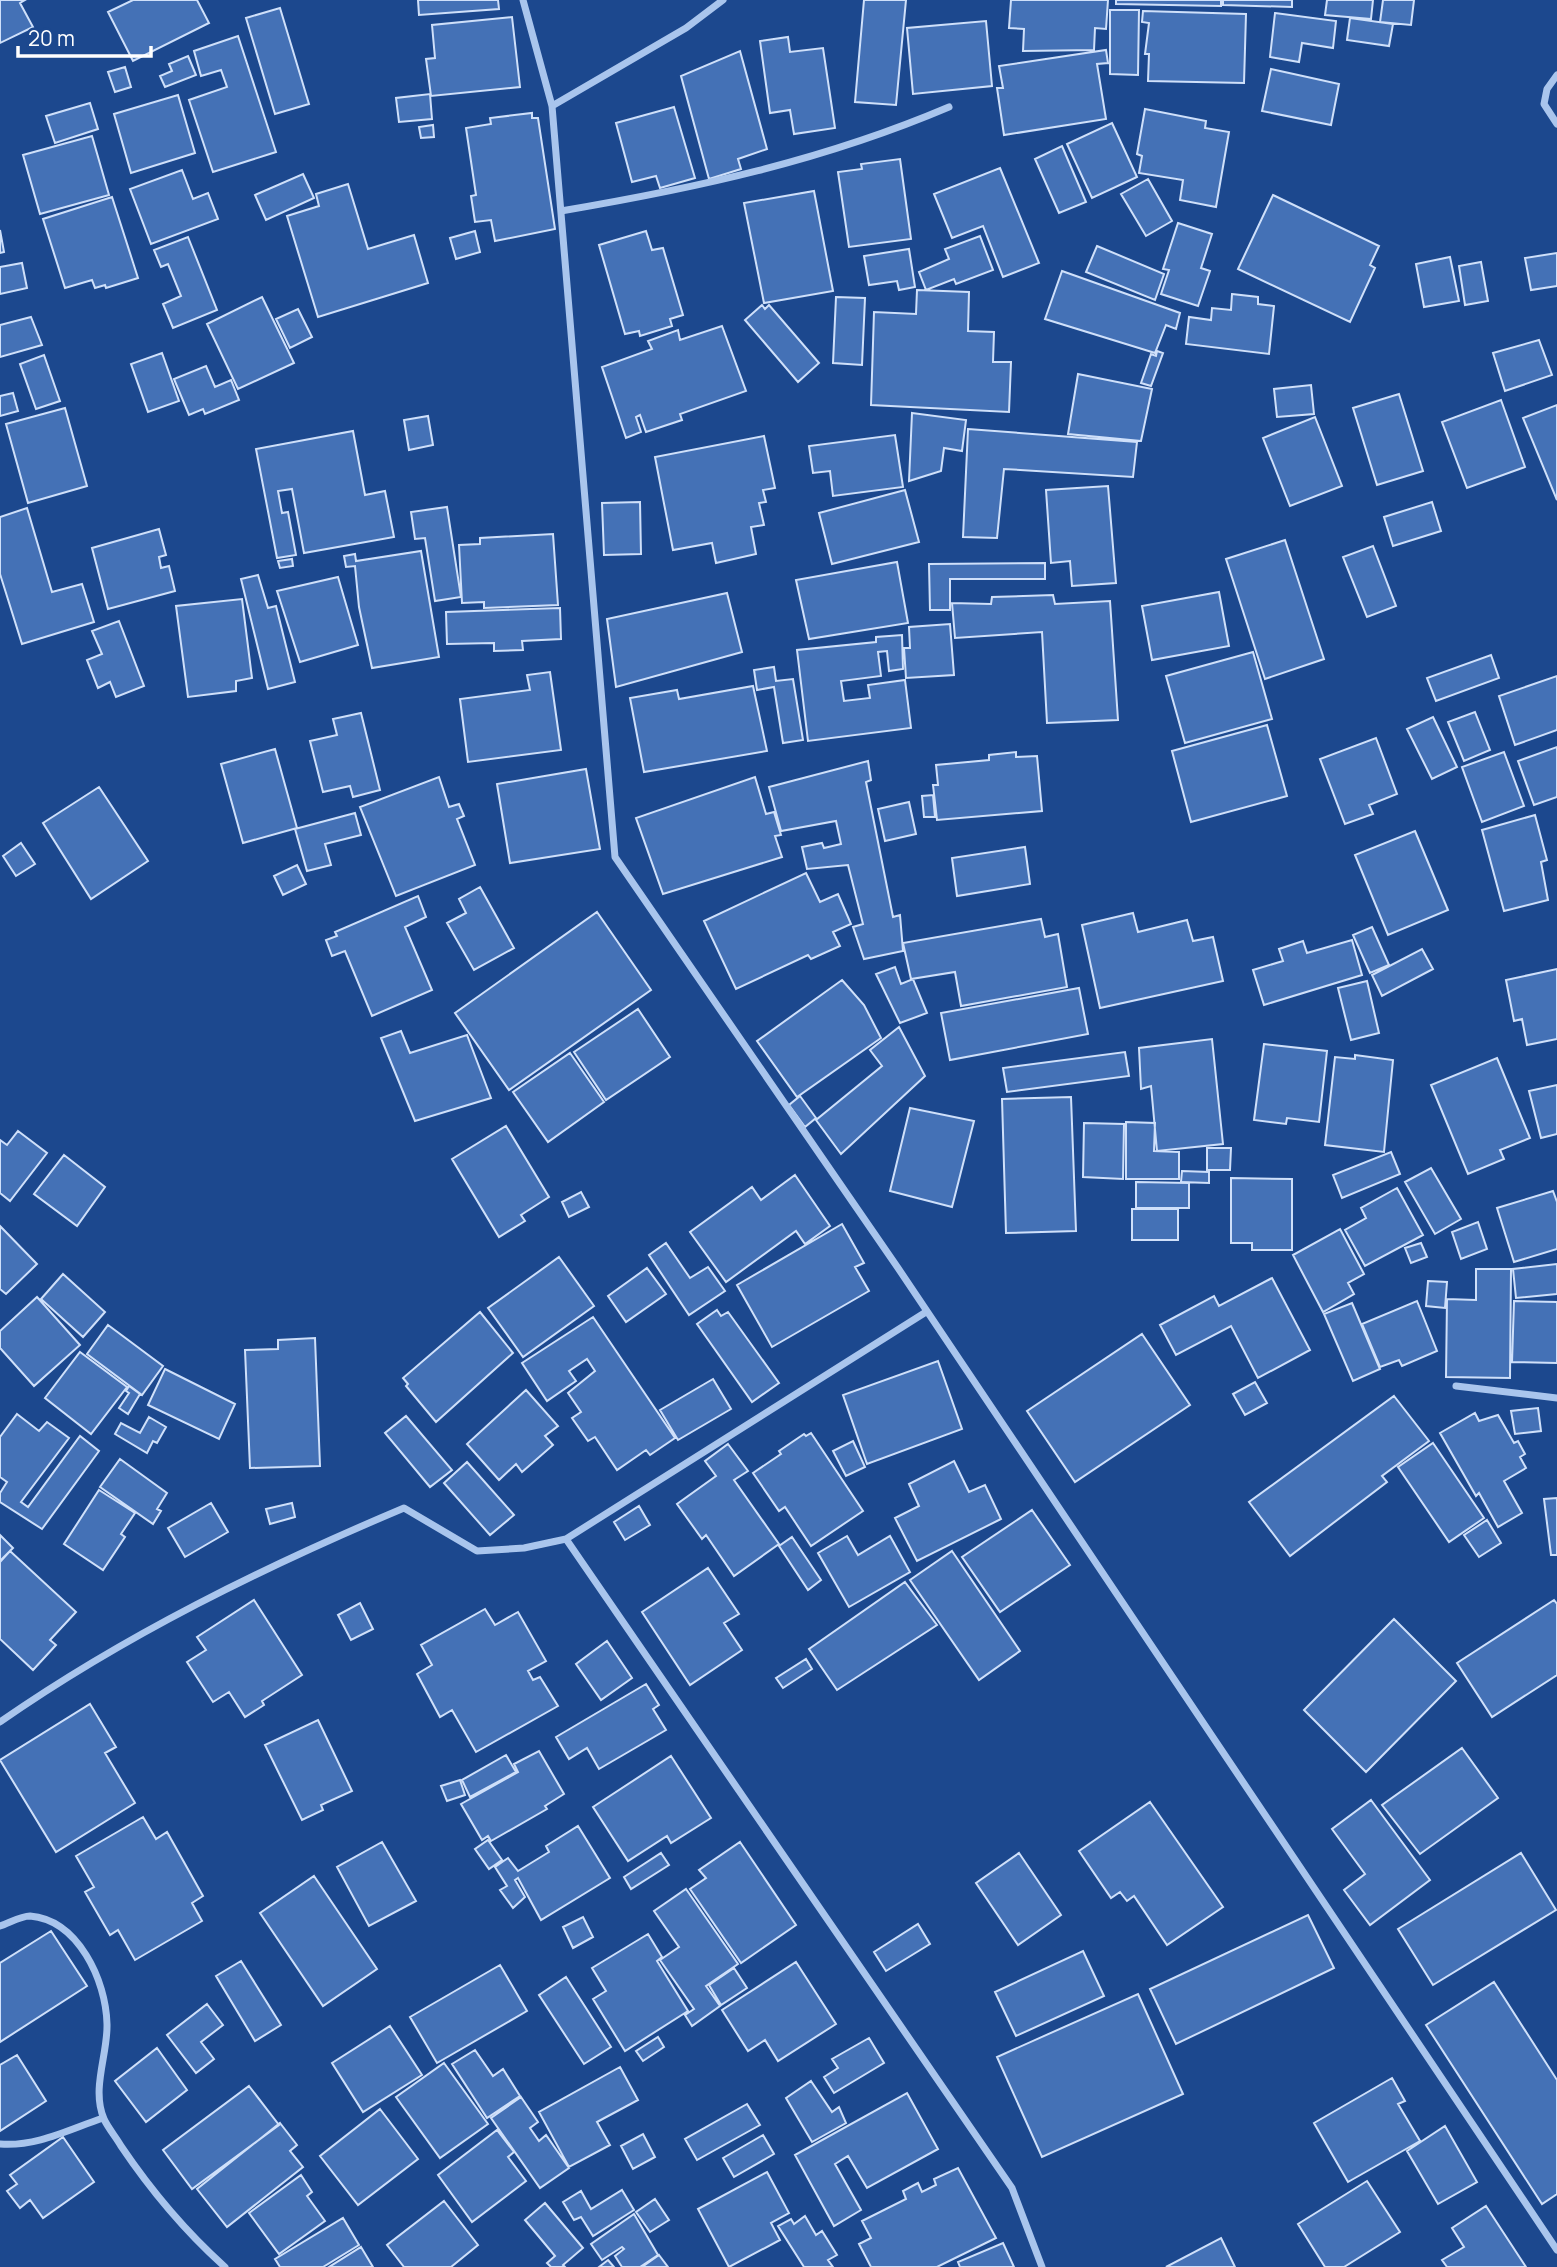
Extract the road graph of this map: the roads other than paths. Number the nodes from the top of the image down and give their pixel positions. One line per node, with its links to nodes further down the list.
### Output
1 (523, 0): 4 (street)
2 (723, 0): 4 (street)
3 (1557, 75): 6 (street)
4 (552, 106): 7 (street)
5 (949, 107): 7 (street)
6 (1557, 124)
7 (561, 211): 8 (street)
8 (926, 1312): 11 (street); 16 (street)
9 (1455, 1386): 10 (street)
10 (1557, 1398)
11 (566, 1539): 12 (street); 18 (street)
12 (0, 1722)
13 (0, 1926): 14 (street)
14 (103, 2118): 15 (street); 17 (street)
15 (0, 2144)
16 (1557, 2250)
17 (225, 2267)
18 (1042, 2267)

